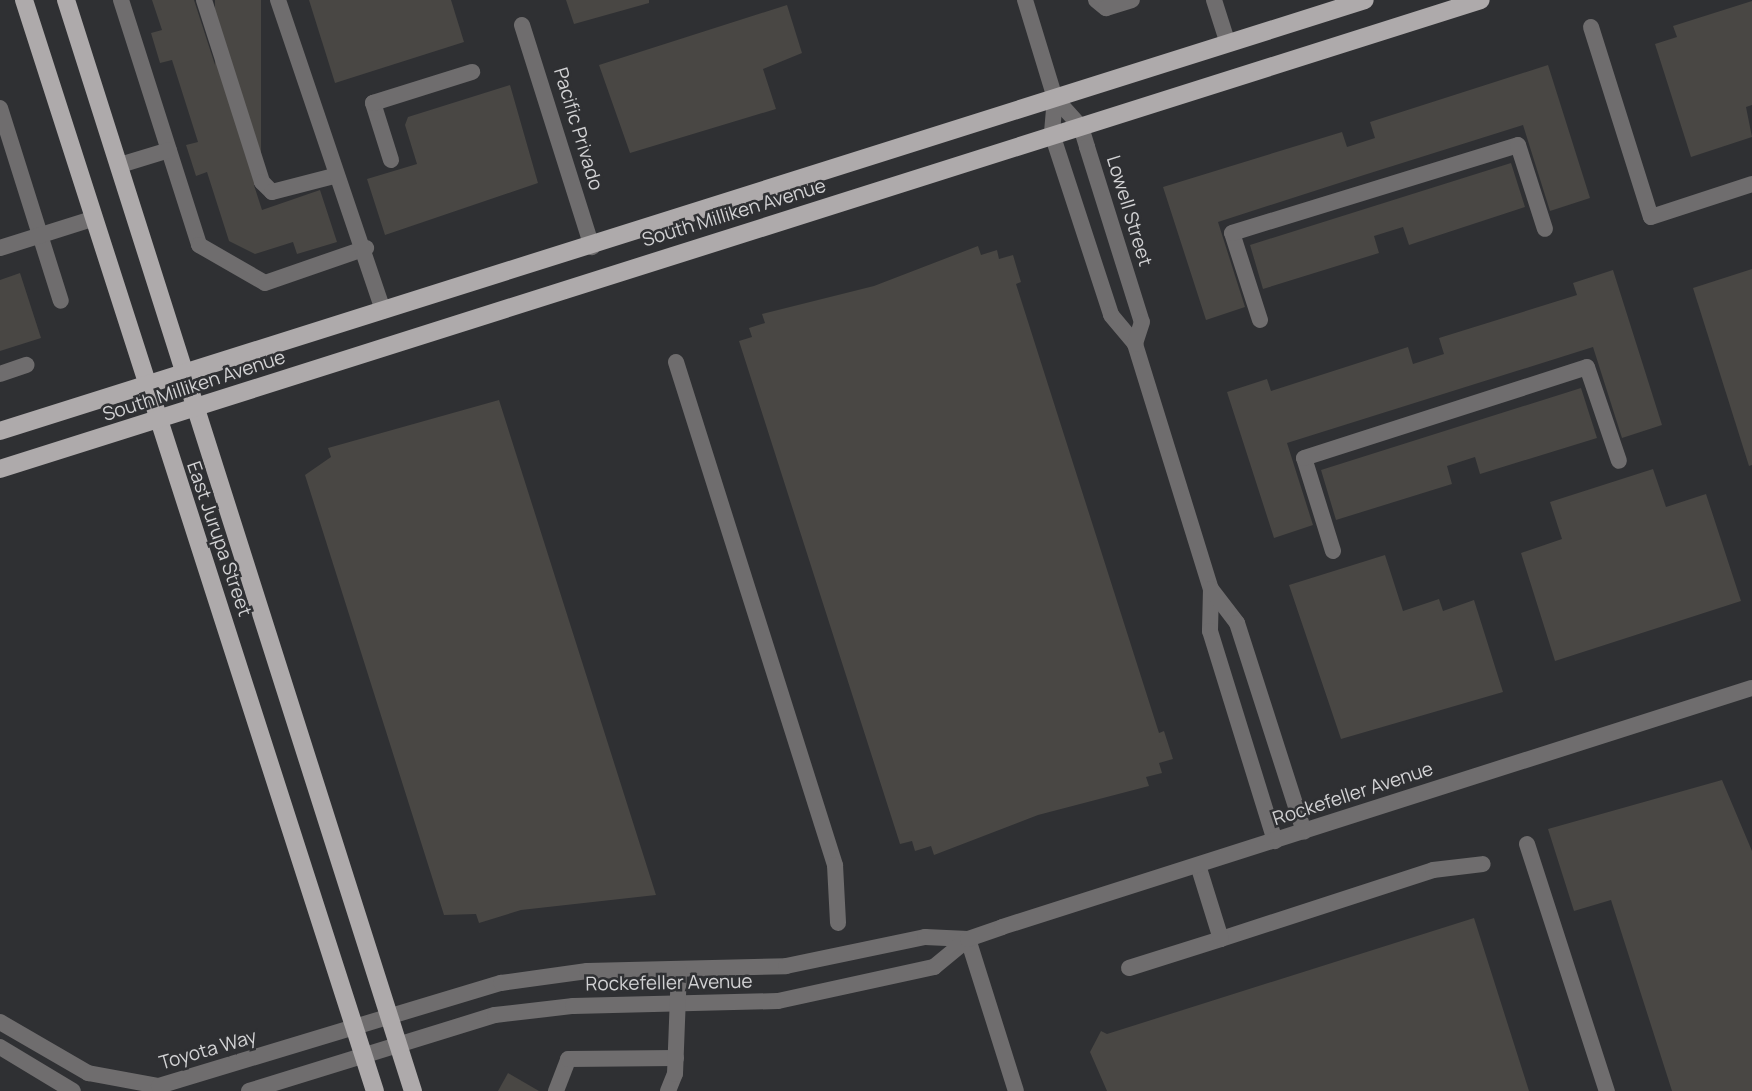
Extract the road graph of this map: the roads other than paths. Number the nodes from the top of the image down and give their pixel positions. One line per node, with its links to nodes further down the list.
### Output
1 (24, 0): 25 (main road, East Jurupa Street)
2 (66, 0): 22 (main road, East Jurupa Street)
3 (121, 0): 20 (street)
4 (204, 0): 23 (street)
5 (278, 0): 23 (street)
6 (1024, 0): 16 (street, Lowell Street)
7 (1096, 0): 8 (street)
8 (1132, 0)
9 (1214, 0): 14 (street)
10 (1365, 0): 14 (main road, South Milliken Avenue)
11 (1481, 0): 18 (main road, South Milliken Avenue)
12 (522, 25): 28 (street, Pacific Privado)
13 (1591, 27): 24 (street)
14 (1228, 44): 16 (main road, South Milliken Avenue)
15 (472, 72): 21 (street)
16 (1055, 98): 18 (street, Lowell Street); 19 (street, Lowell Street); 28 (main road, South Milliken Avenue)
17 (0, 108): 27 (street)
18 (1081, 127): 19 (main road, South Milliken Avenue); 34 (street, Lowell Street)
19 (1052, 134): 34 (street, Lowell Street); 40 (main road, South Milliken Avenue)
20 (169, 150): 22 (street); 30 (street)
21 (391, 160)
22 (120, 165): 37 (main road, East Jurupa Street)
23 (334, 176): 30 (street)
24 (1752, 184)
25 (92, 219): 27 (street); 39 (main road, East Jurupa Street)
26 (1545, 229): 33 (street)
27 (40, 236): 29 (street); 31 (street)
28 (592, 247): 32 (main road, South Milliken Avenue)
29 (0, 248)
30 (366, 248): 32 (street)
31 (61, 301)
32 (383, 310): 37 (main road, South Milliken Avenue)
33 (1260, 320)
34 (1135, 344): 46 (street, Lowell Street)
35 (676, 362): 53 (street)
36 (26, 365): 38 (street)
37 (185, 371): 39 (main road, South Milliken Avenue); 40 (main road, East Jurupa Street)
38 (0, 374)
39 (144, 385): 41 (main road, East Jurupa Street); 42 (main road, South Milliken Avenue)
40 (196, 408): 41 (main road, South Milliken Avenue); 59 (main road, East Jurupa Street)
41 (156, 420): 44 (main road, South Milliken Avenue); 61 (main road, East Jurupa Street)
42 (0, 431)
43 (1619, 461): 45 (street)
44 (0, 469)
45 (1333, 551)
46 (1211, 589): 48 (street, Lowell Street); 49 (street, Lowell Street)
47 (1752, 688): 48 (street, Rockefeller Avenue)
48 (1304, 832): 49 (street, Rockefeller Avenue)
49 (1275, 841): 52 (street, Rockefeller Avenue)
50 (1528, 844): 73 (street)
51 (1483, 864): 55 (street)
52 (1198, 865): 54 (street, Rockefeller Avenue); 55 (street)
53 (838, 923)
54 (968, 939): 57 (street, Rockefeller Avenue); 58 (street, Rockefeller Avenue); 72 (street)
55 (1221, 939): 56 (street)
56 (1129, 968)
57 (679, 970): 58 (street); 59 (street, Rockefeller Avenue)
58 (678, 1002): 62 (street, Rockefeller Avenue); 65 (street)
59 (389, 1014): 61 (street, Rockefeller Avenue); 62 (main road, East Jurupa Street)
60 (0, 1022): 61 (street, Toyota Way)
61 (355, 1026): 64 (main road, East Jurupa Street)
62 (398, 1044): 64 (street, Rockefeller Avenue); 69 (main road, East Jurupa Street)
63 (0, 1047): 66 (street)
64 (364, 1055): 67 (street); 68 (main road, East Jurupa Street)
65 (676, 1058): 70 (street); 71 (street)
66 (73, 1091)
67 (249, 1091)
68 (375, 1091)
69 (413, 1091)
70 (556, 1091)
71 (668, 1091)
72 (1016, 1091)
73 (1606, 1091)

